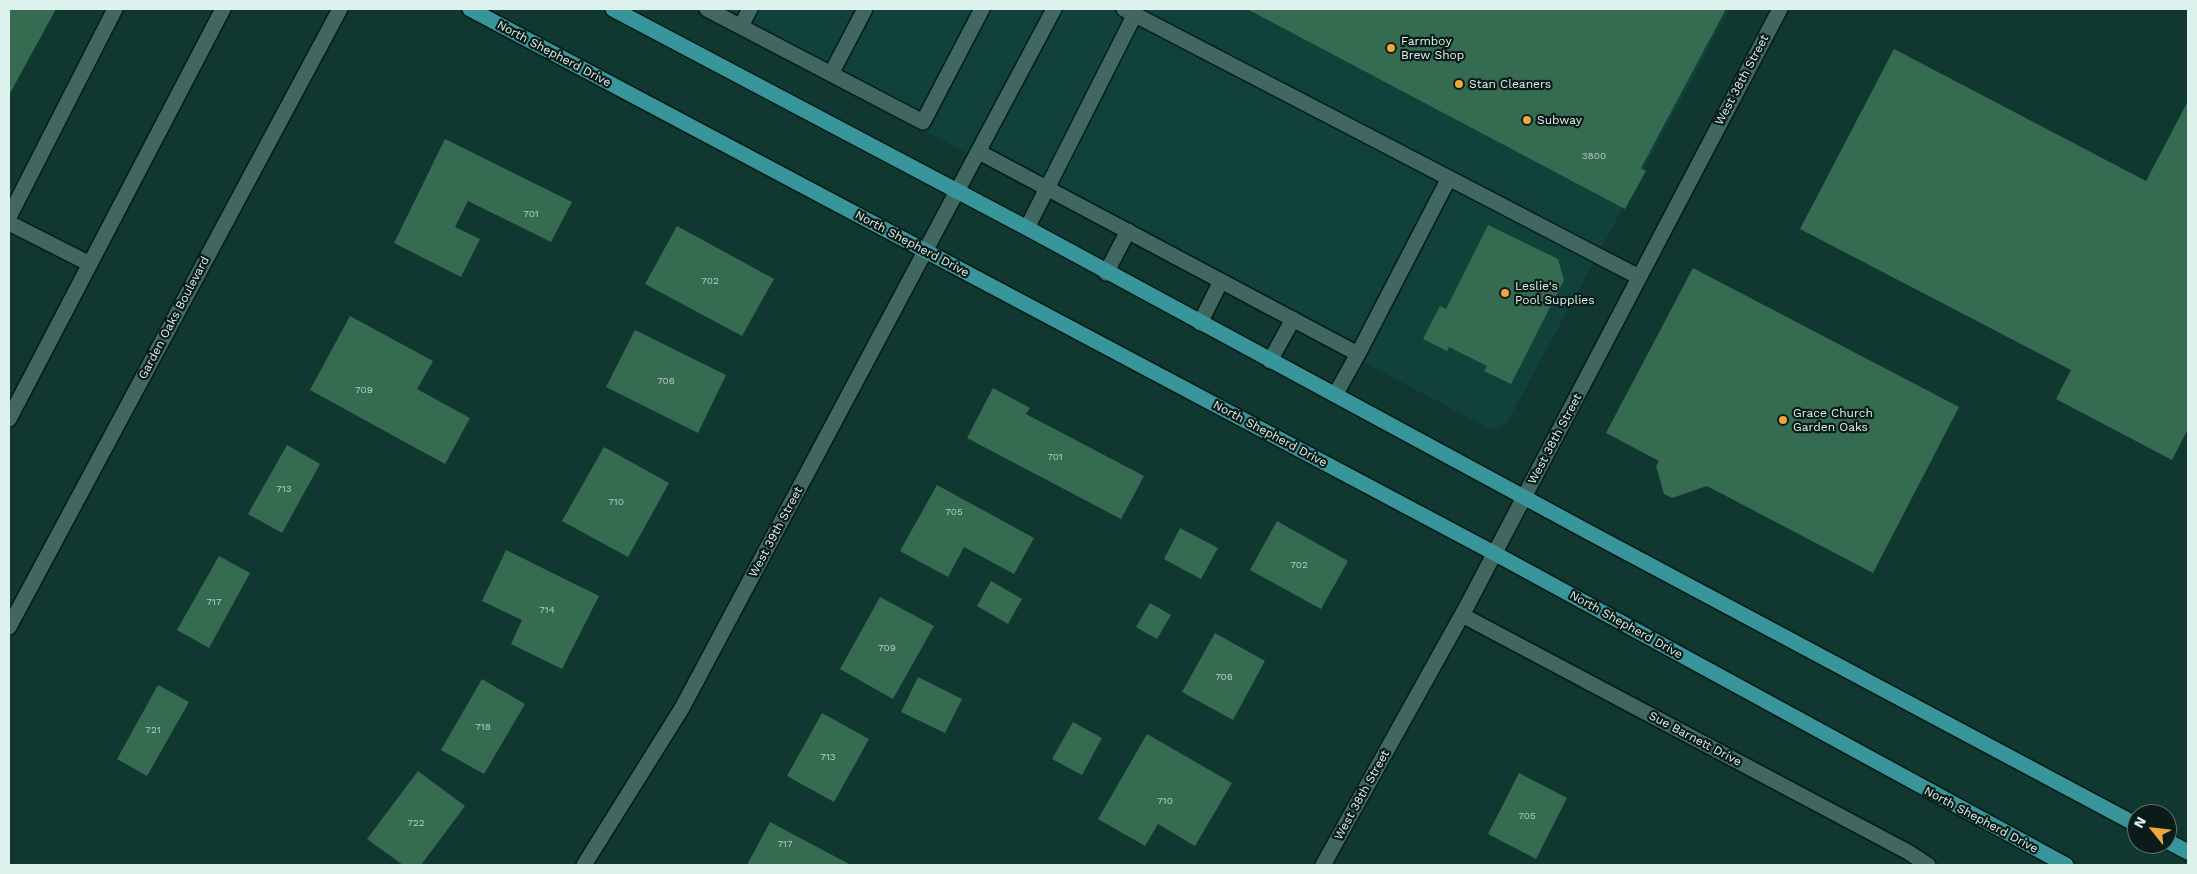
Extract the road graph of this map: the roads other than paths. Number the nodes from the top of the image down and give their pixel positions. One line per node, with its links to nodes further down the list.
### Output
1 (115, 9): 19 (street)
2 (223, 9): 24 (street)
3 (340, 9): 37 (street, Garden Oaks Boulevard)
4 (470, 9): 23 (main road, North Shepherd Drive)
5 (613, 9): 18 (main road)
6 (707, 9): 13 (street)
7 (750, 9): 13 (street)
8 (865, 9): 14 (street)
9 (982, 9): 14 (street)
10 (1054, 9): 15 (street, West 39th Street)
11 (1780, 9): 26 (street, West 38th Street)
12 (1129, 12): 16 (street); 17 (street)
13 (741, 26): 14 (street)
14 (831, 74)
15 (978, 152): 17 (street); 18 (street, West 39th Street)
16 (1449, 178): 26 (street); 30 (street)
17 (1048, 188): 21 (street); 22 (street)
18 (958, 192): 21 (main road); 23 (street, West 39th Street)
19 (9, 217)
20 (9, 223): 24 (street)
21 (1027, 228): 25 (main road)
22 (1128, 231): 25 (street); 27 (street)
23 (926, 252): 35 (main road, North Shepherd Drive); 39 (street, West 39th Street)
24 (90, 264): 33 (street)
25 (1106, 272): 29 (main road)
26 (1639, 277): 34 (street, West 38th Street)
27 (1221, 281): 28 (street); 29 (street)
28 (1293, 319): 30 (street); 31 (street)
29 (1200, 323): 31 (main road)
30 (1358, 354): 32 (street)
31 (1270, 361): 32 (main road)
32 (1335, 396): 34 (main road)
33 (9, 419)
34 (1524, 497): 35 (street, West 38th Street); 38 (main road)
35 (1494, 553): 36 (street, West 38th Street); 42 (main road, North Shepherd Drive)
36 (1462, 615): 40 (street, West 38th Street); 41 (street, Sue Barnett Drive)
37 (9, 627)
38 (2127, 820)
39 (584, 865)
40 (1323, 865)
41 (1928, 865)
42 (2066, 865)

